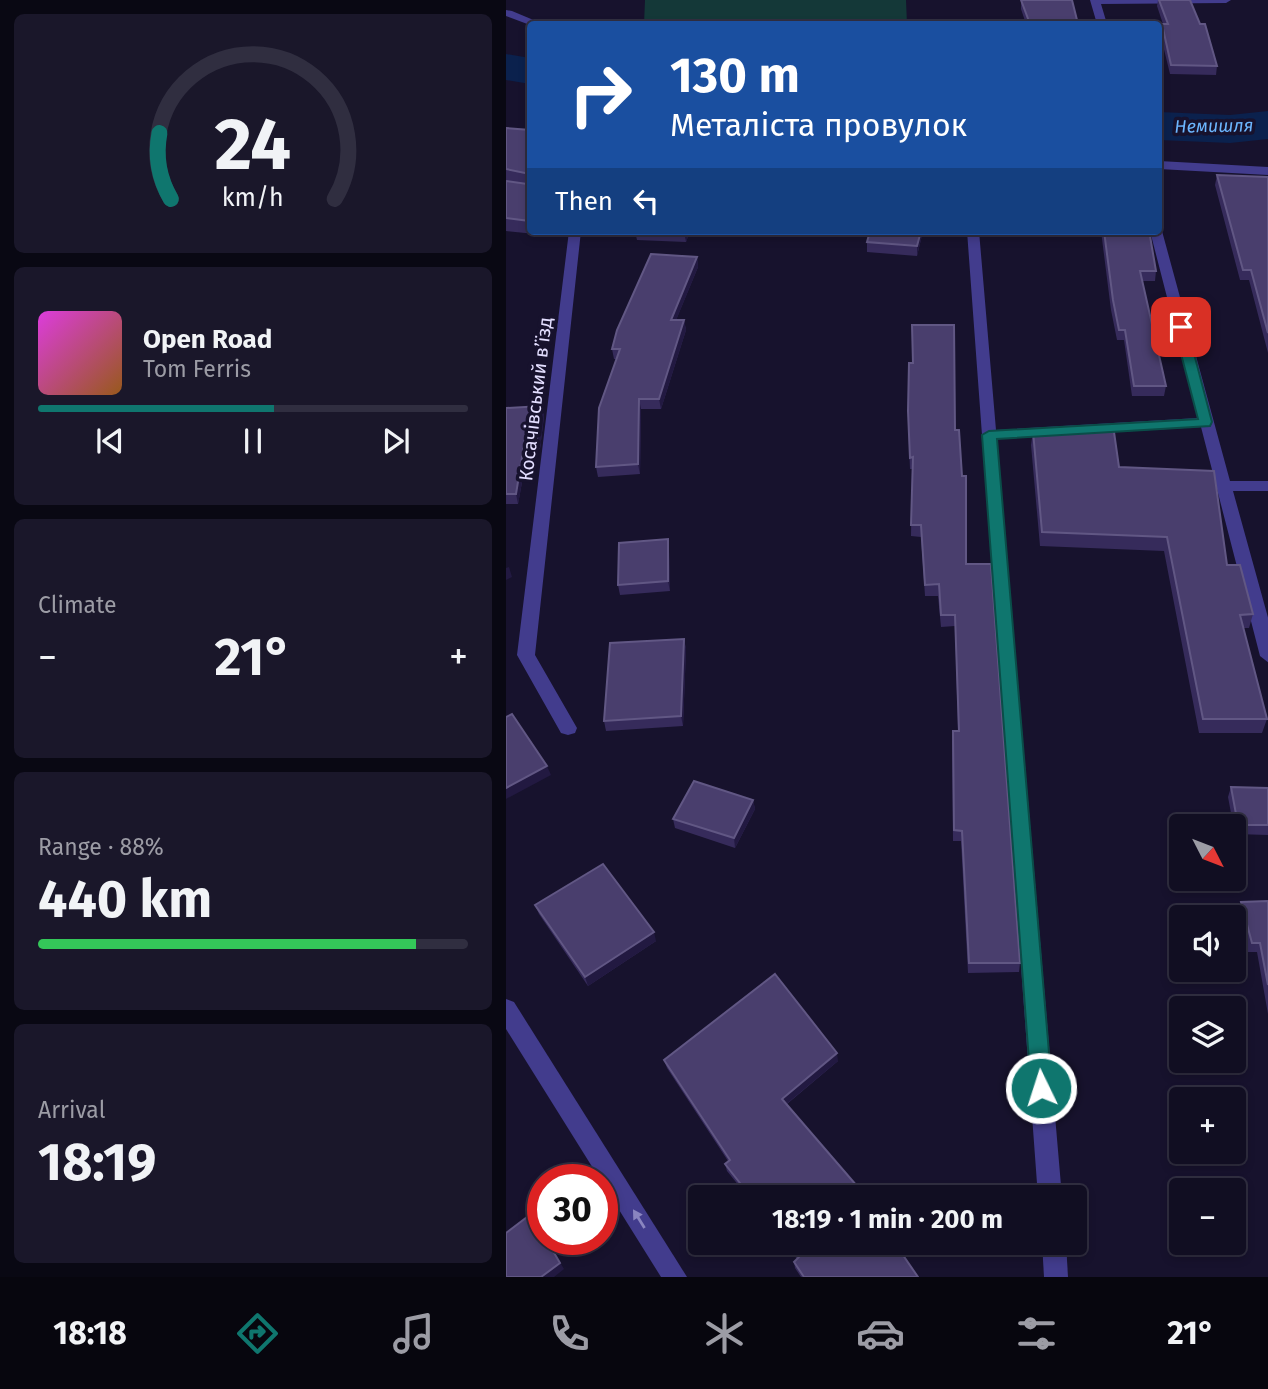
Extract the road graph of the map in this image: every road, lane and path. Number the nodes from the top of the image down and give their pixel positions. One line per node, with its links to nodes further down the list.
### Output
1 (1226, 0): 2 (street)
2 (1095, 1): 5 (street)
3 (508, 13): 4 (street)
4 (530, 21)
5 (1101, 21)
6 (1162, 165): 7 (street)
7 (1268, 171)
8 (575, 235): 16 (street, Косачівський в’їзд)
9 (973, 235): 12 (street)
10 (1157, 235): 11 (street)
11 (1205, 422): 12 (street); 13 (street)
12 (989, 435): 18 (street)
13 (1222, 486): 14 (street); 15 (street)
14 (1268, 486)
15 (1268, 656)
16 (568, 728)
17 (506, 1009): 20 (street, one-way to 17)
18 (1049, 1185)
19 (1055, 1255): 21 (street)
20 (675, 1277)
21 (1056, 1277)

